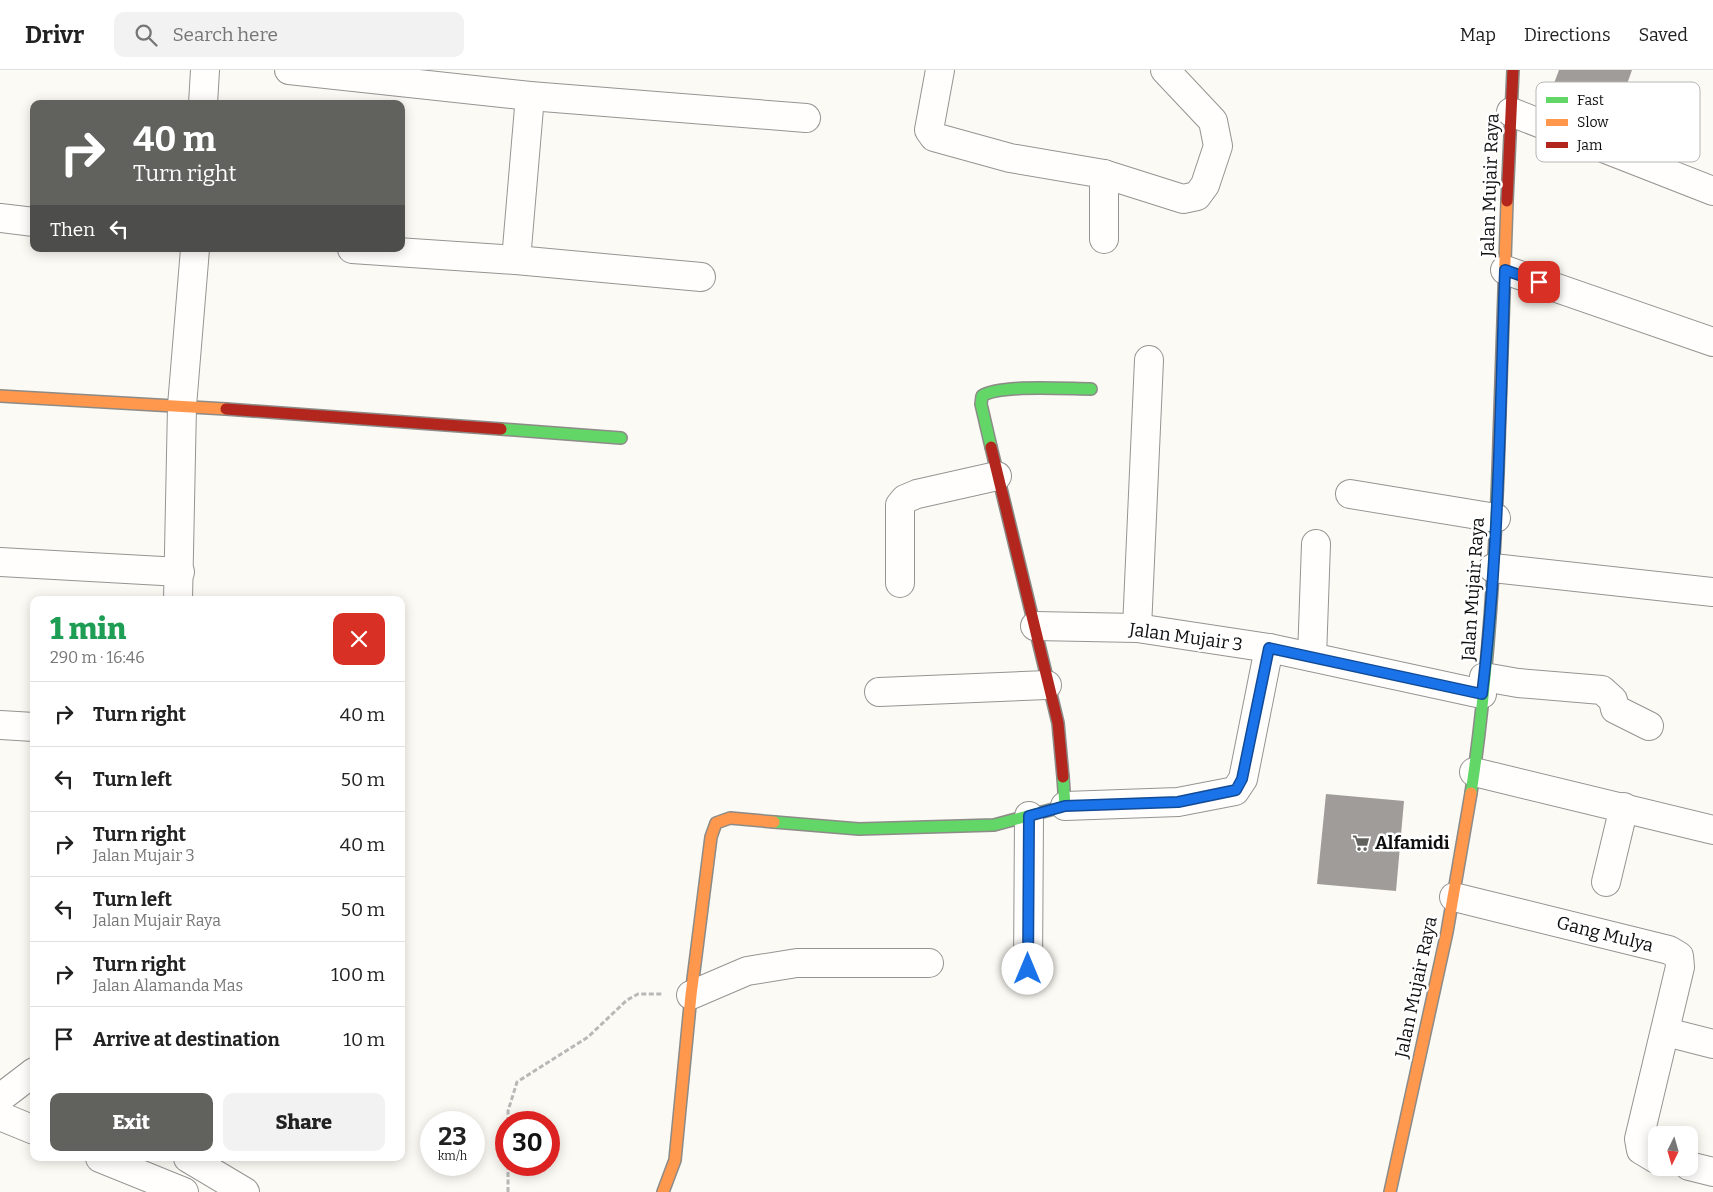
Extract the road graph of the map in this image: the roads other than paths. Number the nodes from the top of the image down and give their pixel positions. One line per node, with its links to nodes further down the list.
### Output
1 (205, 70): 7 (street)
2 (289, 70): 6 (street)
3 (940, 70): 12 (street)
4 (1165, 70): 12 (street)
5 (1513, 70): 8 (street, Jalan Mujair Raya)
6 (530, 96): 9 (street); 19 (street)
7 (203, 100)
8 (1511, 112): 10 (street); 20 (street, Jalan Mujair Raya)
9 (806, 118)
10 (1536, 122)
11 (1639, 162): 13 (street)
12 (1104, 174): 16 (street)
13 (1713, 191)
14 (0, 218): 15 (street)
15 (30, 222)
16 (1104, 239)
17 (195, 252): 26 (street)
18 (397, 252): 19 (street)
19 (516, 260): 21 (street)
20 (1505, 270): 22 (street); 30 (street, Jalan Mujair Raya)
21 (701, 277)
22 (1713, 342)
23 (1149, 360): 39 (street)
24 (1091, 389): 28 (street)
25 (0, 396): 26 (street)
26 (182, 406): 27 (street); 34 (street)
27 (621, 438)
28 (996, 476): 35 (street); 38 (street)
29 (1350, 494): 30 (street)
30 (1496, 518): 33 (street, Jalan Mujair Raya)
31 (1316, 544): 41 (street)
32 (0, 562): 34 (street)
33 (1493, 568): 36 (street); 43 (street, Jalan Mujair Raya)
34 (180, 572): 37 (street)
35 (900, 583)
36 (1713, 592)
37 (178, 596)
38 (1035, 626): 39 (street, Jalan Mujair 3); 42 (street)
39 (1137, 628): 40 (street, Jalan Mujair 3)
40 (1269, 648): 41 (street, Jalan Mujair 3); 49 (street)
41 (1312, 657): 43 (street, Jalan Mujair 3)
42 (1048, 685): 44 (street); 49 (street)
43 (1483, 686): 46 (street, Jalan Mujair 3); 48 (street, Jalan Mujair Raya)
44 (879, 692)
45 (0, 725): 47 (street)
46 (1649, 726)
47 (30, 727)
48 (1474, 772): 50 (street); 54 (street, Jalan Mujair Raya)
49 (1065, 806): 51 (street)
50 (1624, 807): 52 (street); 53 (street)
51 (1029, 816): 56 (street); 57 (street)
52 (1713, 830)
53 (1606, 882)
54 (1454, 897): 58 (street, Gang Mulya); 72 (street, Jalan Mujair Raya)
55 (929, 963): 57 (street)
56 (1028, 969)
57 (691, 995): 71 (street)
58 (1666, 1032): 59 (street); 64 (street, Gang Mulya)
59 (1713, 1044)
60 (30, 1075): 61 (street)
61 (0, 1098)
62 (0, 1116): 63 (street)
63 (30, 1128)
64 (1648, 1154)
65 (107, 1161): 69 (street)
66 (193, 1161): 70 (street)
67 (1698, 1168): 68 (street)
68 (1713, 1172)
69 (184, 1192)
70 (245, 1192)
71 (663, 1192)
72 (1390, 1192)

